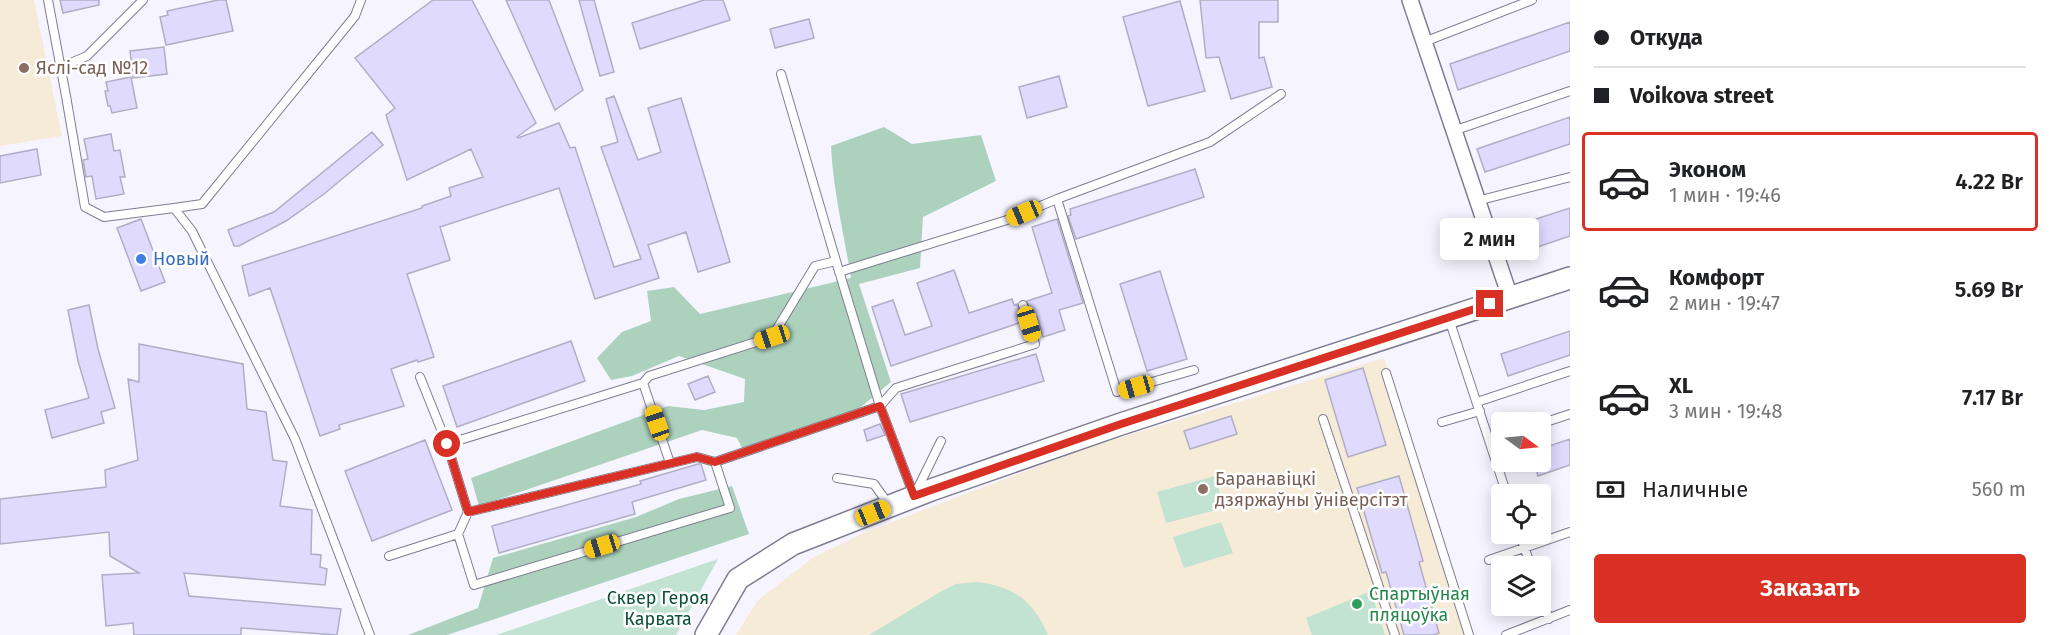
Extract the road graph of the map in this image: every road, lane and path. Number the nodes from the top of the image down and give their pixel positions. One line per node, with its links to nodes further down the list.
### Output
1 (48, 0): 7 (lane)
2 (142, 0): 7 (lane)
3 (361, 0): 15 (lane)
4 (1410, 0): 6 (street)
5 (1532, 0): 6 (lane)
6 (1424, 42): 11 (street)
7 (61, 67): 15 (lane)
8 (781, 74): 16 (lane)
9 (1570, 91): 11 (lane)
10 (1281, 94): 13 (lane)
11 (1453, 131): 14 (street)
12 (1570, 177): 14 (lane)
13 (1057, 199): 17 (lane); 22 (lane)
14 (1477, 201): 19 (street)
15 (174, 208): 54 (lane)
16 (836, 261): 17 (lane); 26 (lane)
17 (839, 272): 28 (lane)
18 (1570, 278): 19 (main road)
19 (1510, 297): 21 (main road)
20 (1023, 305): 28 (lane)
21 (1449, 318): 27 (lane); 41 (main road)
22 (1194, 370)
23 (1570, 371): 27 (lane)
24 (1386, 373): 57 (lane)
25 (420, 377): 36 (lane)
26 (643, 383): 36 (lane); 38 (lane)
27 (1477, 402): 29 (lane)
28 (880, 406): 37 (lane); 41 (lane)
29 (1480, 411): 33 (lane); 35 (lane)
30 (1570, 414): 32 (lane)
31 (1323, 419): 56 (lane)
32 (1551, 420)
33 (1442, 422)
34 (941, 441): 41 (lane)
35 (1490, 441): 40 (lane)
36 (447, 444): 43 (lane)
37 (715, 462): 38 (lane); 45 (lane)
38 (670, 463): 43 (lane)
39 (837, 478): 42 (lane)
40 (1504, 484)
41 (914, 496): 42 (main road)
42 (890, 506): 55 (main road)
43 (468, 512): 45 (lane)
44 (1570, 532): 47 (lane)
45 (458, 534): 48 (lane)
46 (1523, 544): 47 (lane)
47 (1524, 547): 49 (lane); 50 (lane)
48 (389, 556)
49 (1527, 556)
50 (1489, 560)
51 (1570, 610): 53 (lane)
52 (1548, 616): 53 (lane)
53 (1549, 619): 58 (lane)
54 (370, 635)
55 (706, 635)
56 (1395, 635)
57 (1469, 635)
58 (1506, 635)

